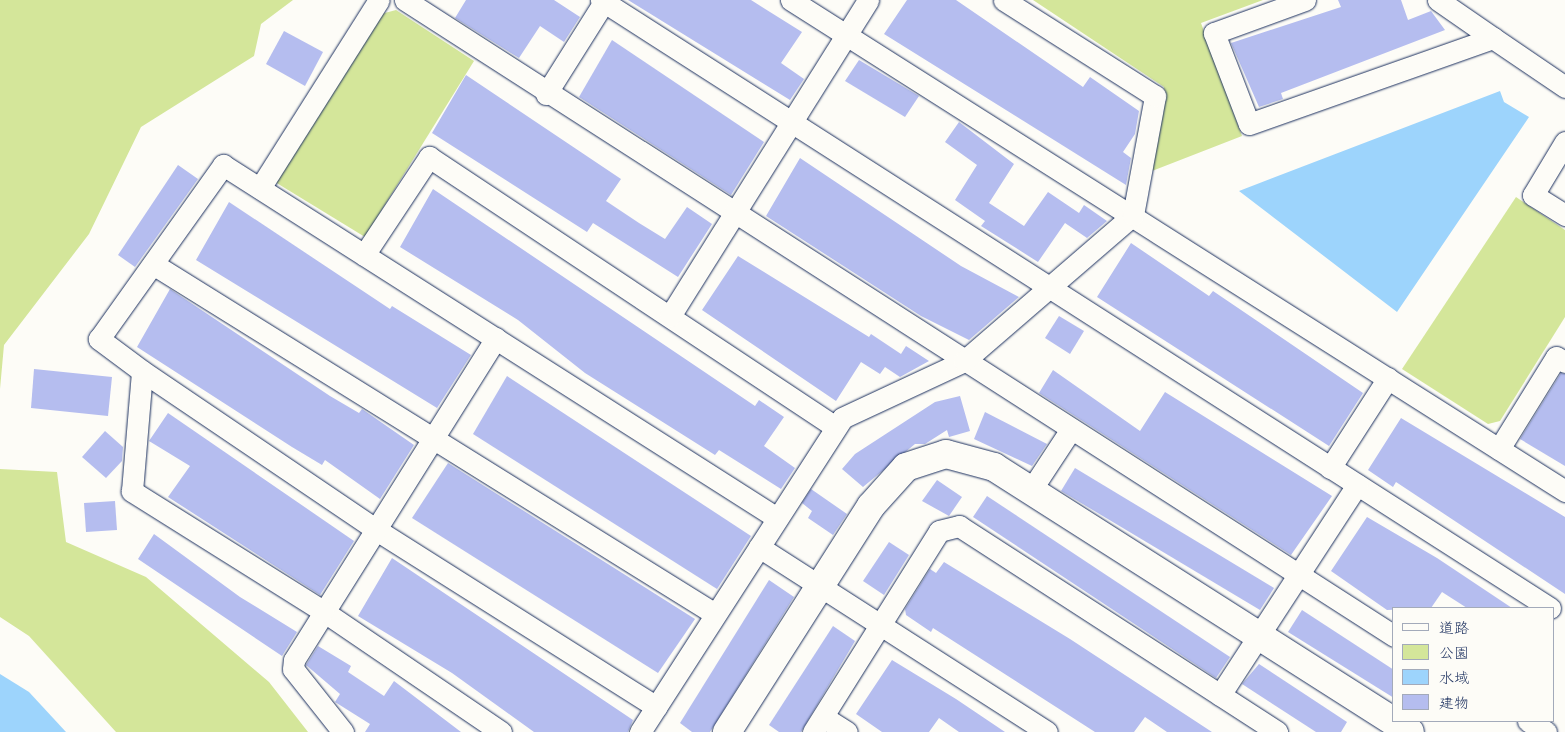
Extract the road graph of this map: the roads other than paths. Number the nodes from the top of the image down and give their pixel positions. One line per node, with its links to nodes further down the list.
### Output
1 (379, 0): 15 (street)
2 (406, 0): 12 (street)
3 (791, 0): 9 (street)
4 (868, 0): 9 (street)
5 (1004, 0): 17 (street)
6 (1305, 0): 10 (street)
7 (1438, 0): 10 (street)
8 (603, 1): 12 (street); 13 (street)
9 (846, 35): 13 (street); 17 (street)
10 (1492, 38): 11 (street)
11 (1565, 87)
12 (546, 94): 16 (street)
13 (794, 121): 16 (street); 21 (street)
14 (1565, 142): 18 (street)
15 (260, 188): 19 (street); 20 (street)
16 (735, 213): 22 (street); 24 (street)
17 (1133, 215): 21 (street); 27 (street)
18 (1565, 215)
19 (364, 255): 22 (street); 23 (street)
20 (153, 264): 26 (street); 30 (street)
21 (1049, 288): 24 (street); 32 (street)
22 (670, 316): 28 (street)
23 (496, 338): 30 (street); 36 (street)
24 (964, 361): 28 (street); 29 (street)
25 (1565, 362): 31 (street)
26 (142, 371): 37 (street); 42 (street)
27 (1388, 378): 31 (street); 32 (street)
28 (836, 427): 36 (street)
29 (1071, 429): 34 (street); 39 (street)
30 (434, 436): 37 (street); 43 (street)
31 (1499, 449): 35 (street)
32 (1330, 468): 33 (street)
33 (1357, 486): 39 (street); 41 (street)
34 (1031, 490): 40 (street); 45 (street)
35 (1565, 491)
36 (777, 518): 38 (street)
37 (375, 529): 42 (street); 48 (street)
38 (758, 547): 40 (street); 43 (street)
39 (1298, 575): 45 (street); 46 (street)
40 (821, 588): 44 (street); 56 (street)
41 (1548, 607)
42 (323, 611): 53 (street); 54 (street)
43 (716, 614): 48 (street)
44 (880, 626): 47 (street); 52 (street); 58 (street)
45 (1260, 634): 47 (street); 49 (street)
46 (1392, 635)
47 (1220, 695): 59 (street)
48 (657, 707): 55 (street)
49 (1392, 720)
50 (1395, 722): 60 (street)
51 (1530, 722): 61 (street)
52 (818, 724): 57 (street)
53 (343, 732)
54 (501, 732)
55 (640, 732)
56 (727, 732)
57 (847, 732)
58 (1048, 732)
59 (1277, 732)
60 (1410, 732)
61 (1546, 732)

